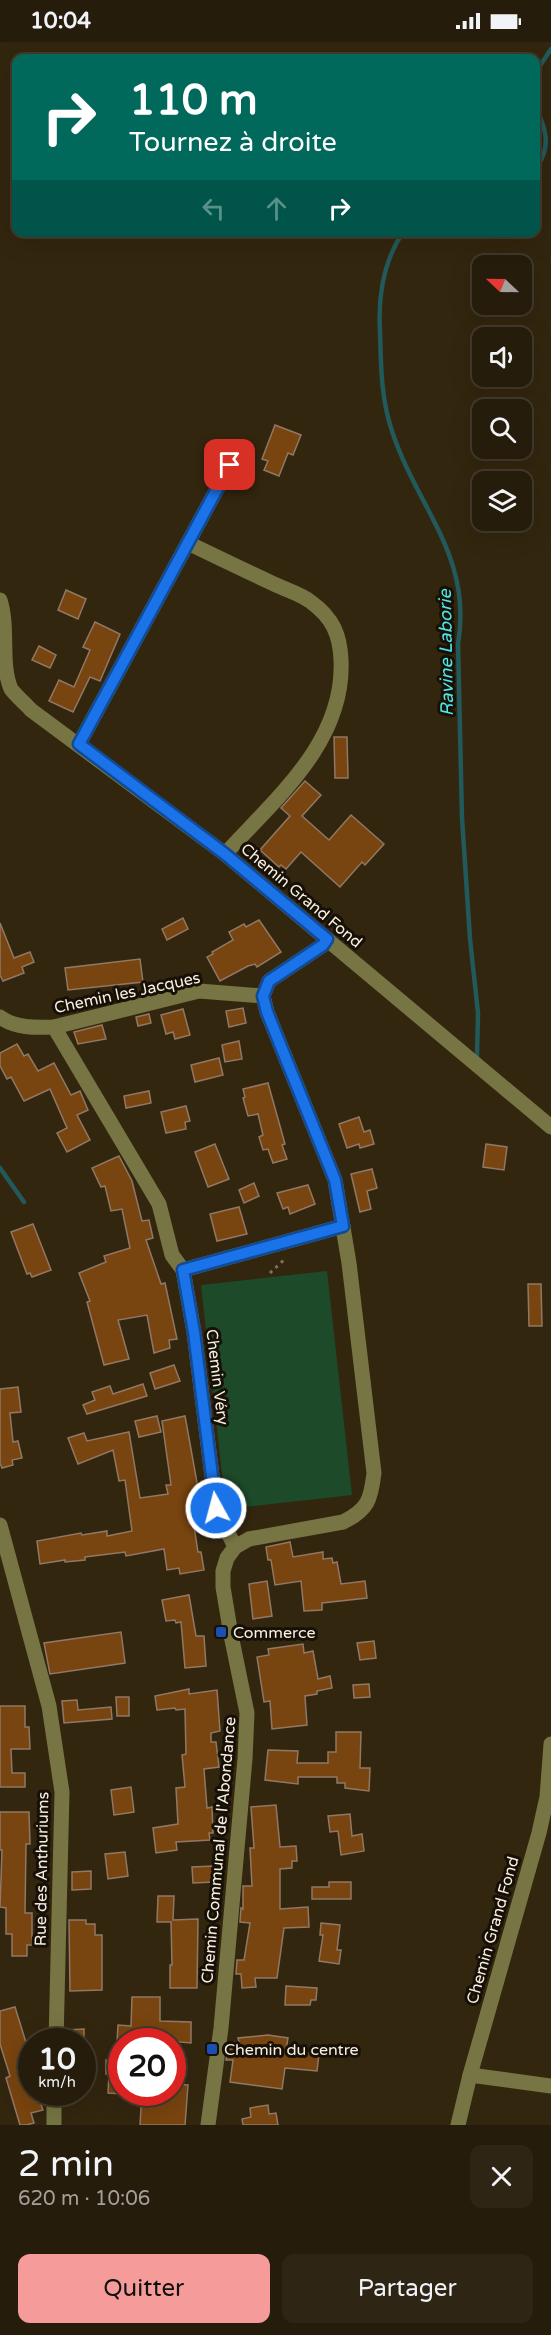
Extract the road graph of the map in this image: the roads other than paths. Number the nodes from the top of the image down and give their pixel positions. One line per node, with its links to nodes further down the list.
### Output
1 (230, 465): 2 (street)
2 (188, 543): 4 (street); 5 (street)
3 (0, 600): 4 (street, Chemin Grand Fond)
4 (79, 744): 5 (street, Chemin Grand Fond)
5 (225, 854): 6 (street, Chemin Grand Fond)
6 (327, 939): 7 (street); 10 (street, Chemin Grand Fond)
7 (263, 996): 9 (street, Chemin les Jacques); 11 (street)
8 (0, 1017): 9 (street, Chemin les Jacques)
9 (54, 1027): 12 (street, Chemin Véry)
10 (551, 1126)
11 (343, 1226): 12 (street); 14 (street)
12 (183, 1270): 14 (street, Chemin Véry)
13 (0, 1525): 16 (street, Rue des Anthuriums)
14 (235, 1547): 21 (street, Chemin Communal de l'Abondance)
15 (551, 1744): 17 (street, Chemin Grand Fond)
16 (56, 2028)
17 (470, 2075): 18 (street); 22 (street, Chemin Grand Fond)
18 (551, 2086)
19 (54, 2106): 20 (street)
20 (54, 2125)
21 (208, 2125)
22 (458, 2125)

